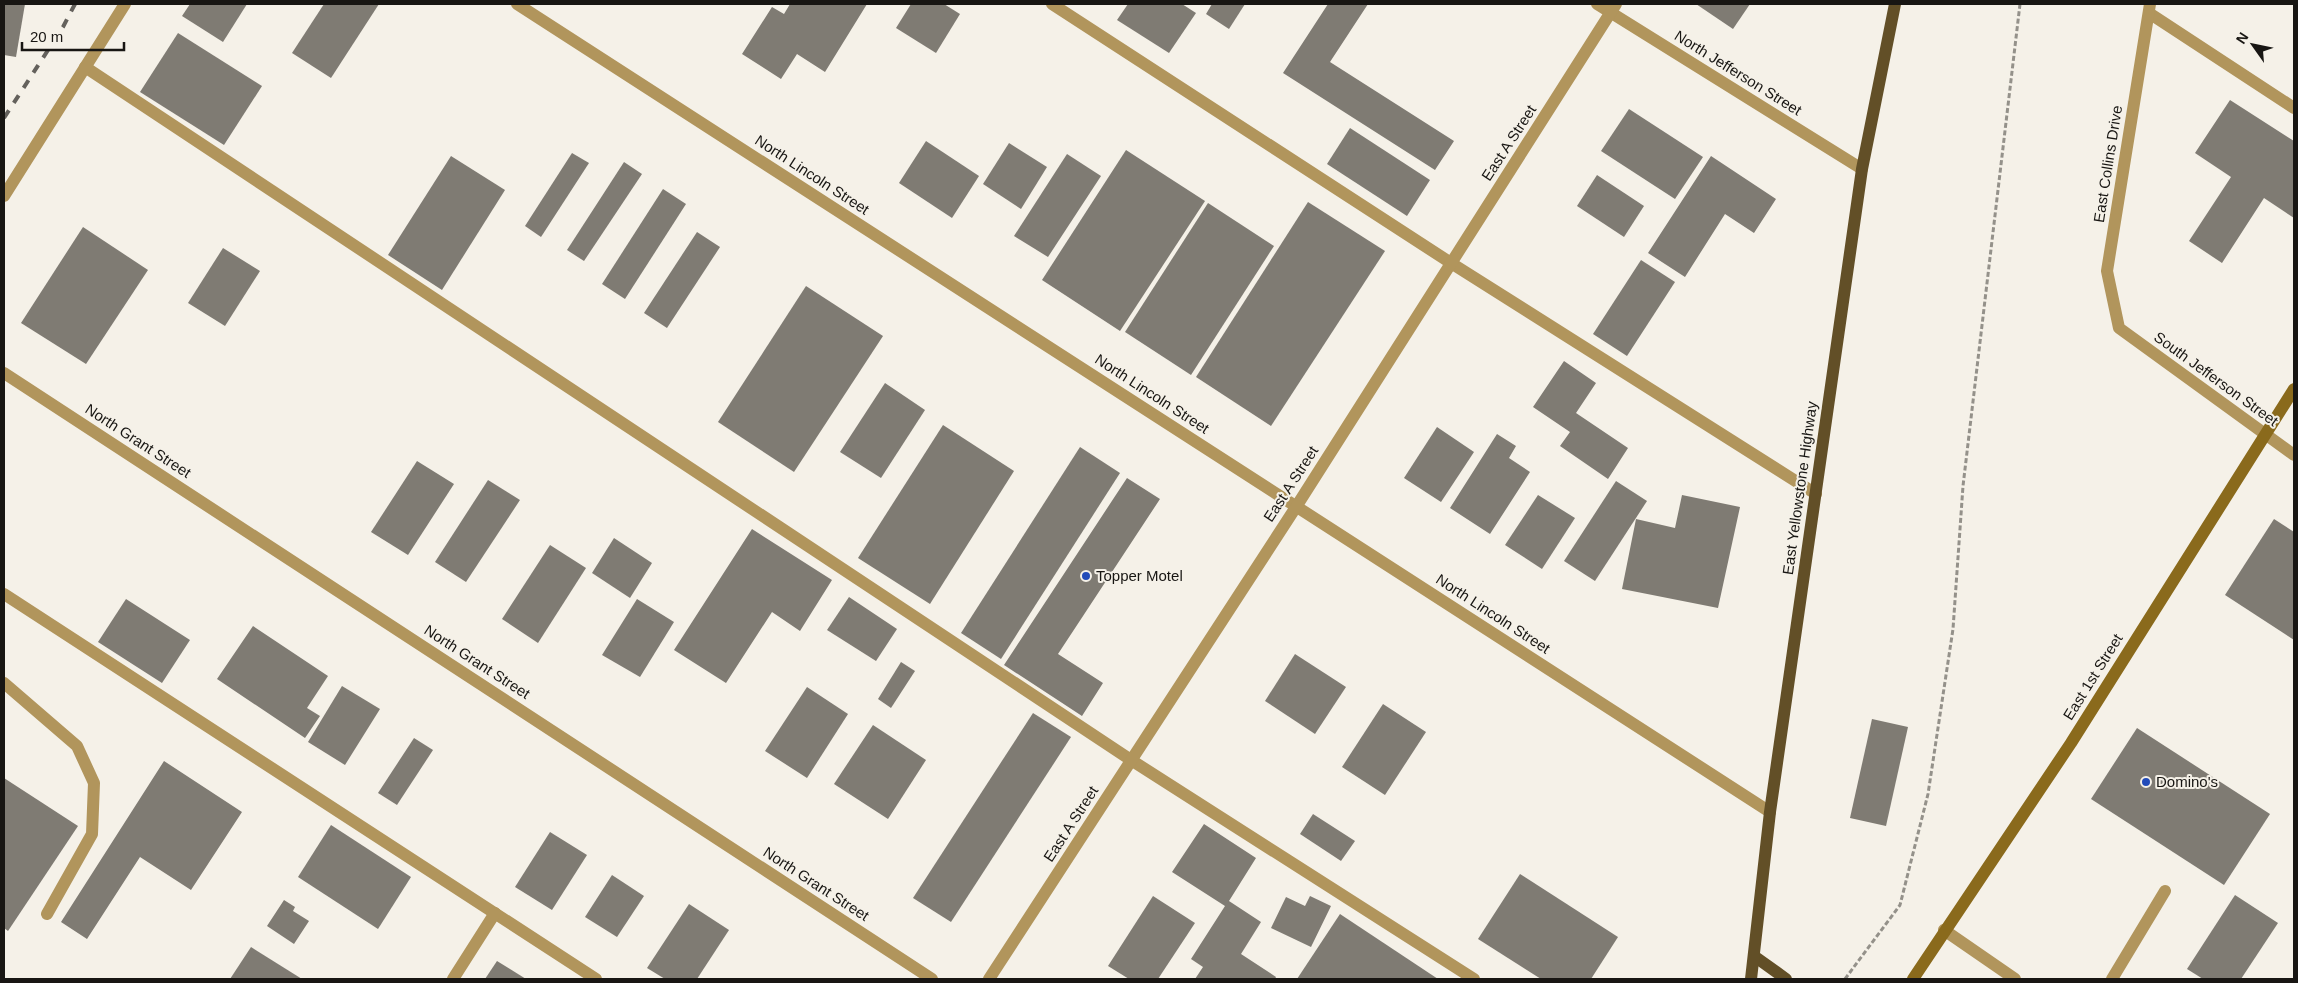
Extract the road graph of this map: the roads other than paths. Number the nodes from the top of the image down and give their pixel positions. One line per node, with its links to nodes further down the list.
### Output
1 (125, 4): 8 (street)
2 (517, 4): 19 (street, North Lincoln Street)
3 (1052, 4): 12 (street)
4 (1597, 4): 6 (street, North Jefferson Street)
5 (1895, 4): 10 (main road, East Yellowstone Highway)
6 (1614, 8): 10 (street, North Jefferson Street); 12 (street, East A Street)
7 (2150, 8): 9 (street); 13 (street, East Collins Drive)
8 (85, 68): 11 (street); 22 (street)
9 (2294, 108)
10 (1862, 169): 18 (main road, East Yellowstone Highway)
11 (4, 196)
12 (1451, 264): 18 (street); 19 (street, East A Street)
13 (2119, 328): 16 (street, South Jefferson Street)
14 (4, 373): 31 (street, North Grant Street)
15 (2294, 389): 16 (street, East 1st Street)
16 (2264, 436): 17 (street, South Jefferson Street); 27 (street, East 1st Street)
17 (2294, 455)
18 (1816, 494): 23 (main road, East Yellowstone Highway)
19 (1296, 507): 22 (street, East A Street); 23 (street, North Lincoln Street)
20 (4, 594): 25 (street)
21 (4, 683): 26 (street)
22 (1131, 760): 32 (street, East A Street); 33 (street)
23 (1770, 812): 28 (main road, East Yellowstone Highway)
24 (2165, 891): 38 (street)
25 (495, 913): 29 (street); 30 (street)
26 (47, 914)
27 (1944, 930): 36 (street, East 1st Street); 37 (street)
28 (1754, 956): 34 (main road, East Yellowstone Highway); 35 (main road)
29 (453, 979)
30 (596, 979)
31 (932, 979)
32 (989, 979)
33 (1474, 979)
34 (1751, 979)
35 (1786, 979)
36 (1913, 979)
37 (2015, 979)
38 (2112, 979)

